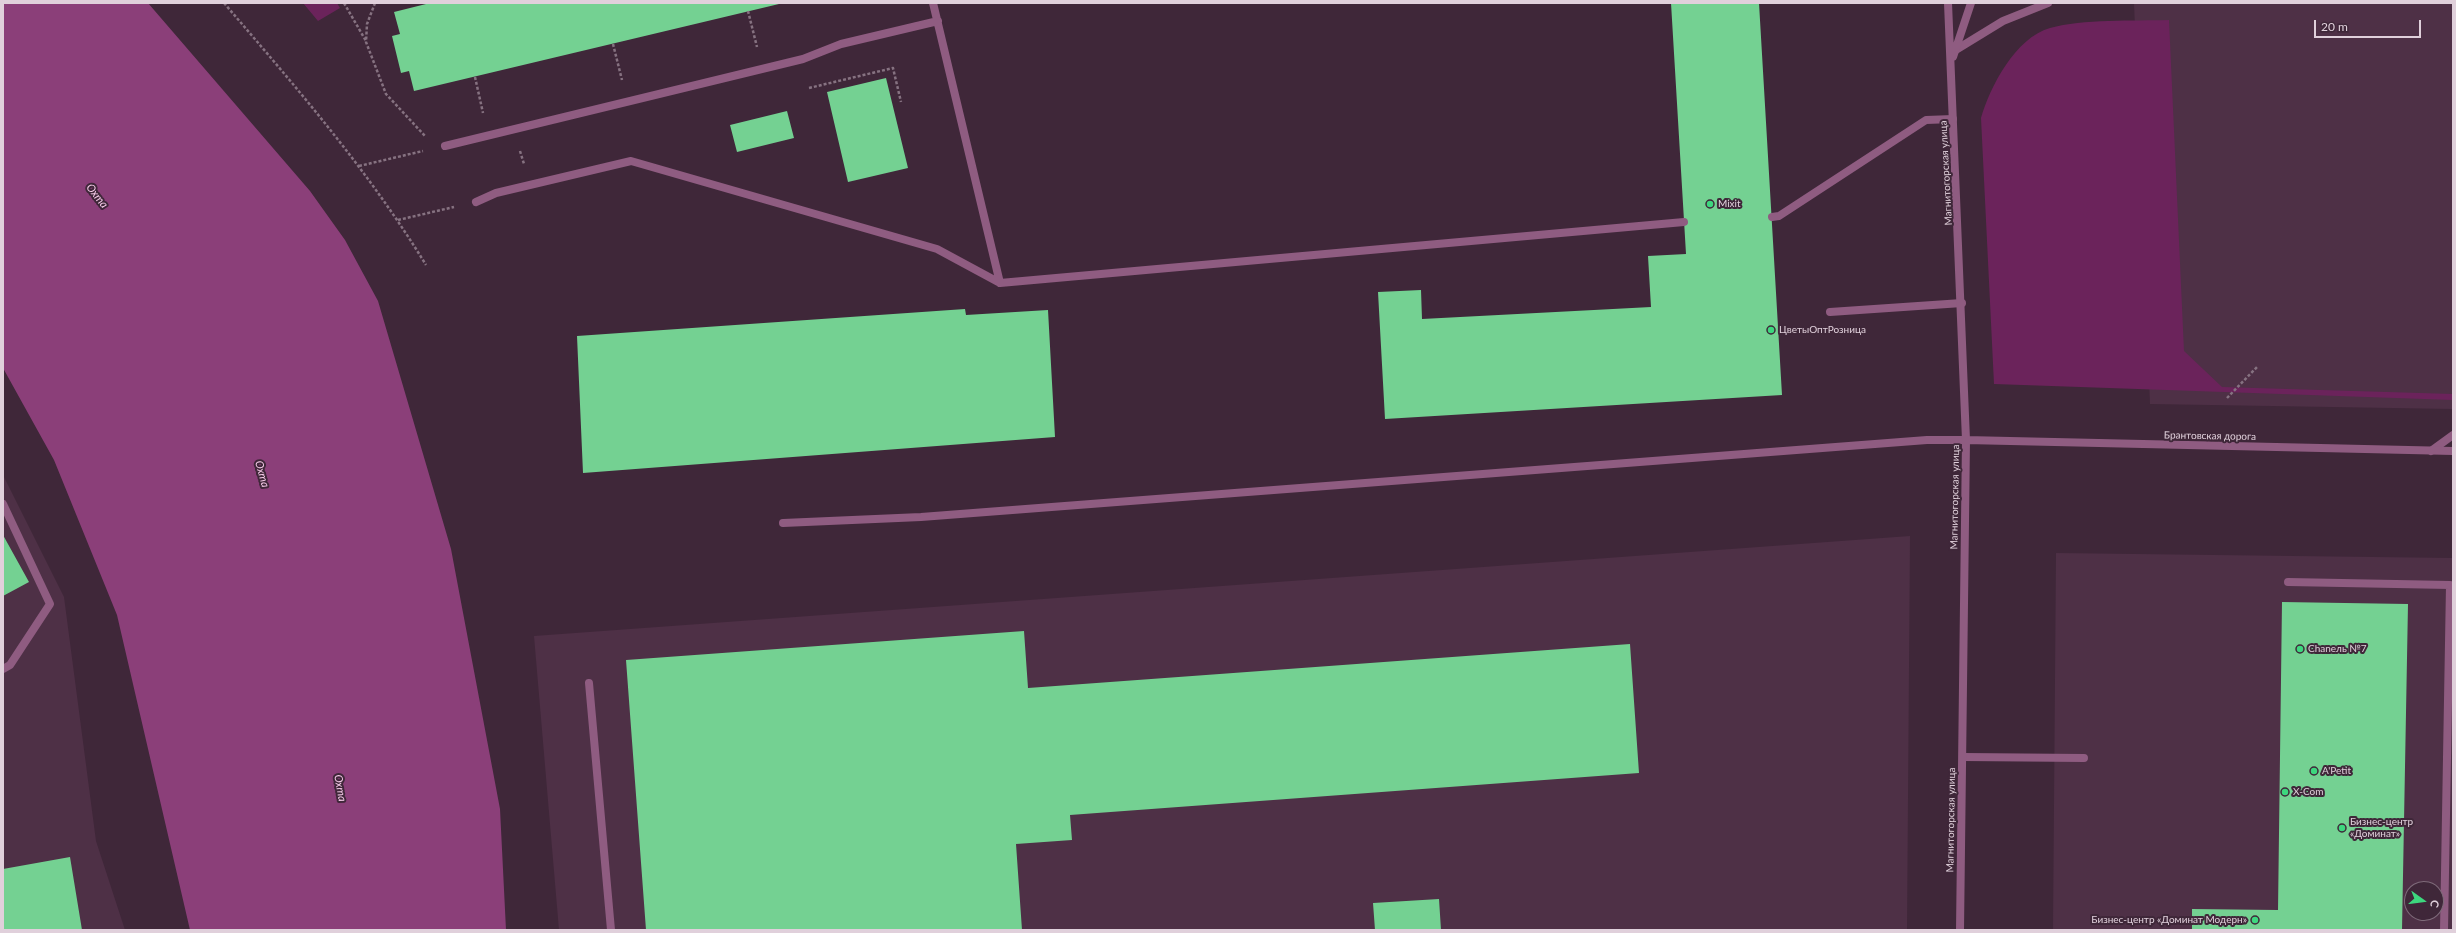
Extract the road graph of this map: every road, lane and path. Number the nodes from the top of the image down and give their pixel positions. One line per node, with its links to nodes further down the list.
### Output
1 (224, 3): 24 (path)
2 (344, 3): 10 (path)
3 (375, 3): 10 (path)
4 (933, 3): 9 (street)
5 (1948, 3): 13 (street, Магнитогорская улица)
6 (1971, 3): 12 (street, Магнитогорская улица)
7 (2048, 3): 12 (street)
8 (748, 11): 14 (path)
9 (938, 21): 14 (street); 30 (street)
10 (366, 42): 21 (path)
11 (613, 44): 17 (path)
12 (1954, 51): 13 (street, Магнитогорская улица)
13 (1951, 64): 19 (street, Магнитогорская улица)
14 (762, 70): 17 (street)
15 (475, 77): 20 (path)
16 (809, 88): 18 (path)
17 (627, 102): 20 (street)
18 (901, 102)
19 (1953, 119): 26 (street); 31 (street, Магнитогорская улица)
20 (488, 135): 22 (street)
21 (430, 143)
22 (445, 146)
23 (421, 151): 24 (path)
24 (360, 166): 27 (path)
25 (476, 202): 27 (path); 30 (street)
26 (1772, 216)
27 (398, 220): 29 (path)
28 (1684, 222): 30 (street)
29 (426, 265)
30 (1000, 283)
31 (1962, 303): 32 (street); 36 (street, Магнитогорская улица)
32 (1830, 312)
33 (2258, 366): 34 (path)
34 (2227, 398)
35 (2453, 435): 37 (street)
36 (1966, 440): 37 (street, Брантовская дорога); 40 (street, Брантовская дорога); 46 (street, Магнитогорская улица)
37 (2431, 451): 38 (street, Брантовская дорога)
38 (2453, 451)
39 (3, 504): 43 (street)
40 (783, 523)
41 (2288, 582): 42 (street)
42 (2451, 648): 45 (street)
43 (3, 669)
44 (589, 683): 49 (street)
45 (2450, 745): 48 (street)
46 (1963, 757): 47 (street); 50 (street, Магнитогорская улица)
47 (2084, 758)
48 (2449, 834): 51 (street)
49 (611, 930)
50 (1960, 930)
51 (2444, 930)

